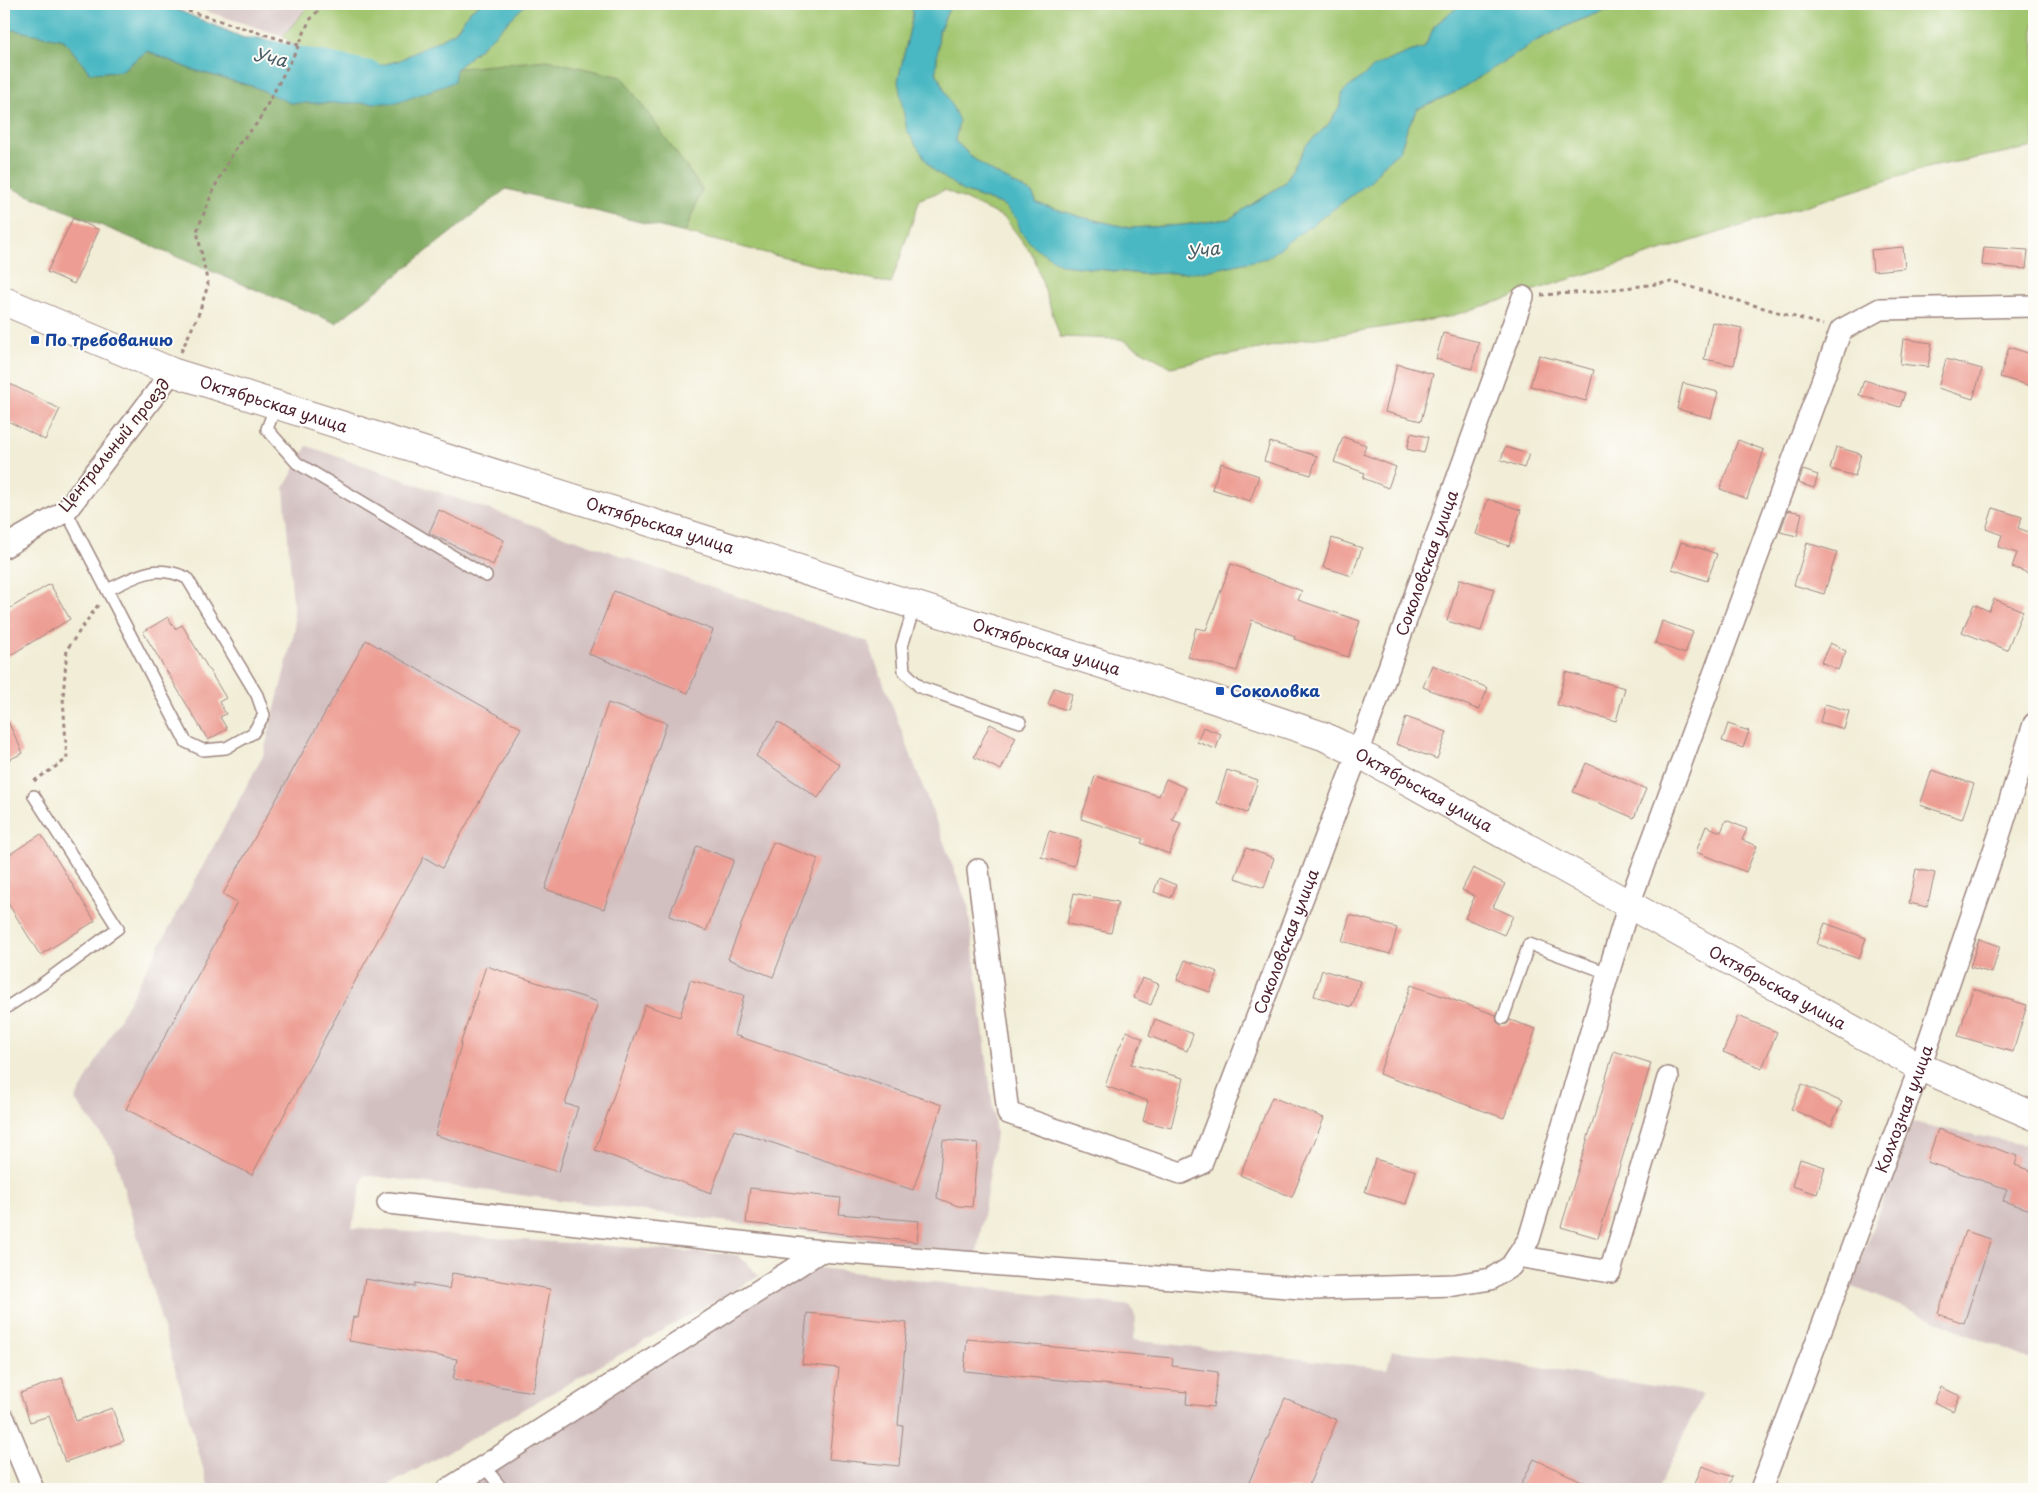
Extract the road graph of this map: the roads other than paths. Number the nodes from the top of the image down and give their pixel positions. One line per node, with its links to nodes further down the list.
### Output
1 (1523, 297): 13 (street, Соколовская улица)
2 (4, 301): 4 (street, Октябрьская улица)
3 (2034, 306): 16 (street)
4 (172, 372): 5 (street, Октябрьская улица); 6 (street, Центральный проезд)
5 (276, 405): 8 (lane); 10 (street, Октябрьская улица)
6 (66, 511): 7 (street, Центральный проезд); 9 (lane)
7 (4, 546)
8 (486, 576)
9 (107, 590): 9 (lane)
10 (915, 605): 11 (lane); 13 (street, Октябрьская улица)
11 (1020, 722)
12 (2034, 724): 20 (street, Колхозная улица)
13 (1358, 753): 15 (street, Соколовская улица); 16 (street, Октябрьская улица)
14 (34, 796): 18 (lane)
15 (978, 870)
16 (1629, 904): 17 (street); 20 (street, Октябрьская улица)
17 (1608, 973): 19 (lane); 25 (street)
18 (4, 1009)
19 (1503, 1018)
20 (1920, 1066): 22 (street, Октябрьская улица); 31 (street, Колхозная улица)
21 (1668, 1078): 25 (street)
22 (2034, 1116)
23 (388, 1203): 24 (street)
24 (821, 1251): 25 (street); 27 (street)
25 (1518, 1256)
26 (4, 1419): 28 (street)
27 (484, 1466): 29 (street); 30 (lane)
28 (33, 1489)
29 (448, 1489)
30 (502, 1489)
31 (1761, 1489)

